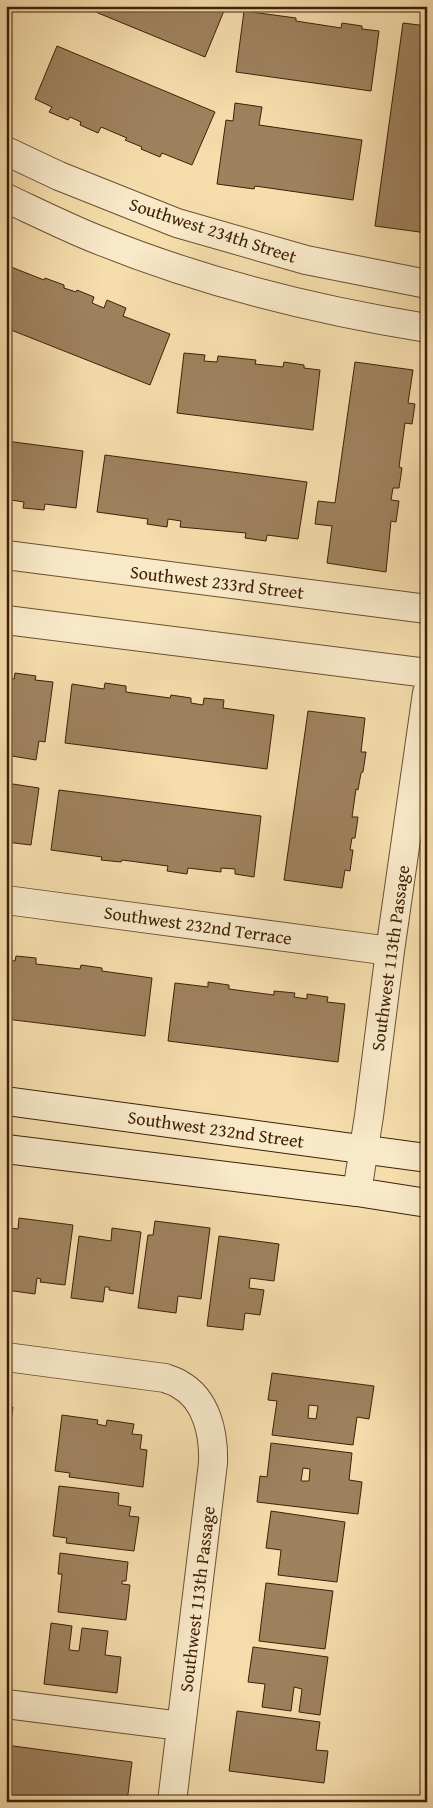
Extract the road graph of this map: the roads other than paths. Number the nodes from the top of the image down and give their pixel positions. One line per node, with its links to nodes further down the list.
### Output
1 (6, 152): 3 (street, Southwest 234th Street)
2 (6, 198): 4 (street)
3 (427, 284)
4 (427, 328)
5 (6, 556): 6 (street, Southwest 233rd Street)
6 (427, 609)
7 (6, 620): 8 (street)
8 (427, 673)
9 (427, 693): 11 (street, Southwest 113th Passage)
10 (6, 900): 11 (street, Southwest 232nd Terrace)
11 (390, 951): 14 (street, Southwest 113th Passage)
12 (6, 1101): 14 (street, Southwest 232nd Street)
13 (6, 1149): 16 (street)
14 (364, 1150): 15 (street, Southwest 232nd Street); 16 (street, Southwest 113th Passage)
15 (427, 1158)
16 (357, 1192): 17 (street)
17 (427, 1203)
18 (6, 1357): 20 (street, Southwest 113th Passage)
19 (6, 1704): 20 (street)
20 (181, 1726): 21 (street, Southwest 113th Passage)
21 (172, 1802)

